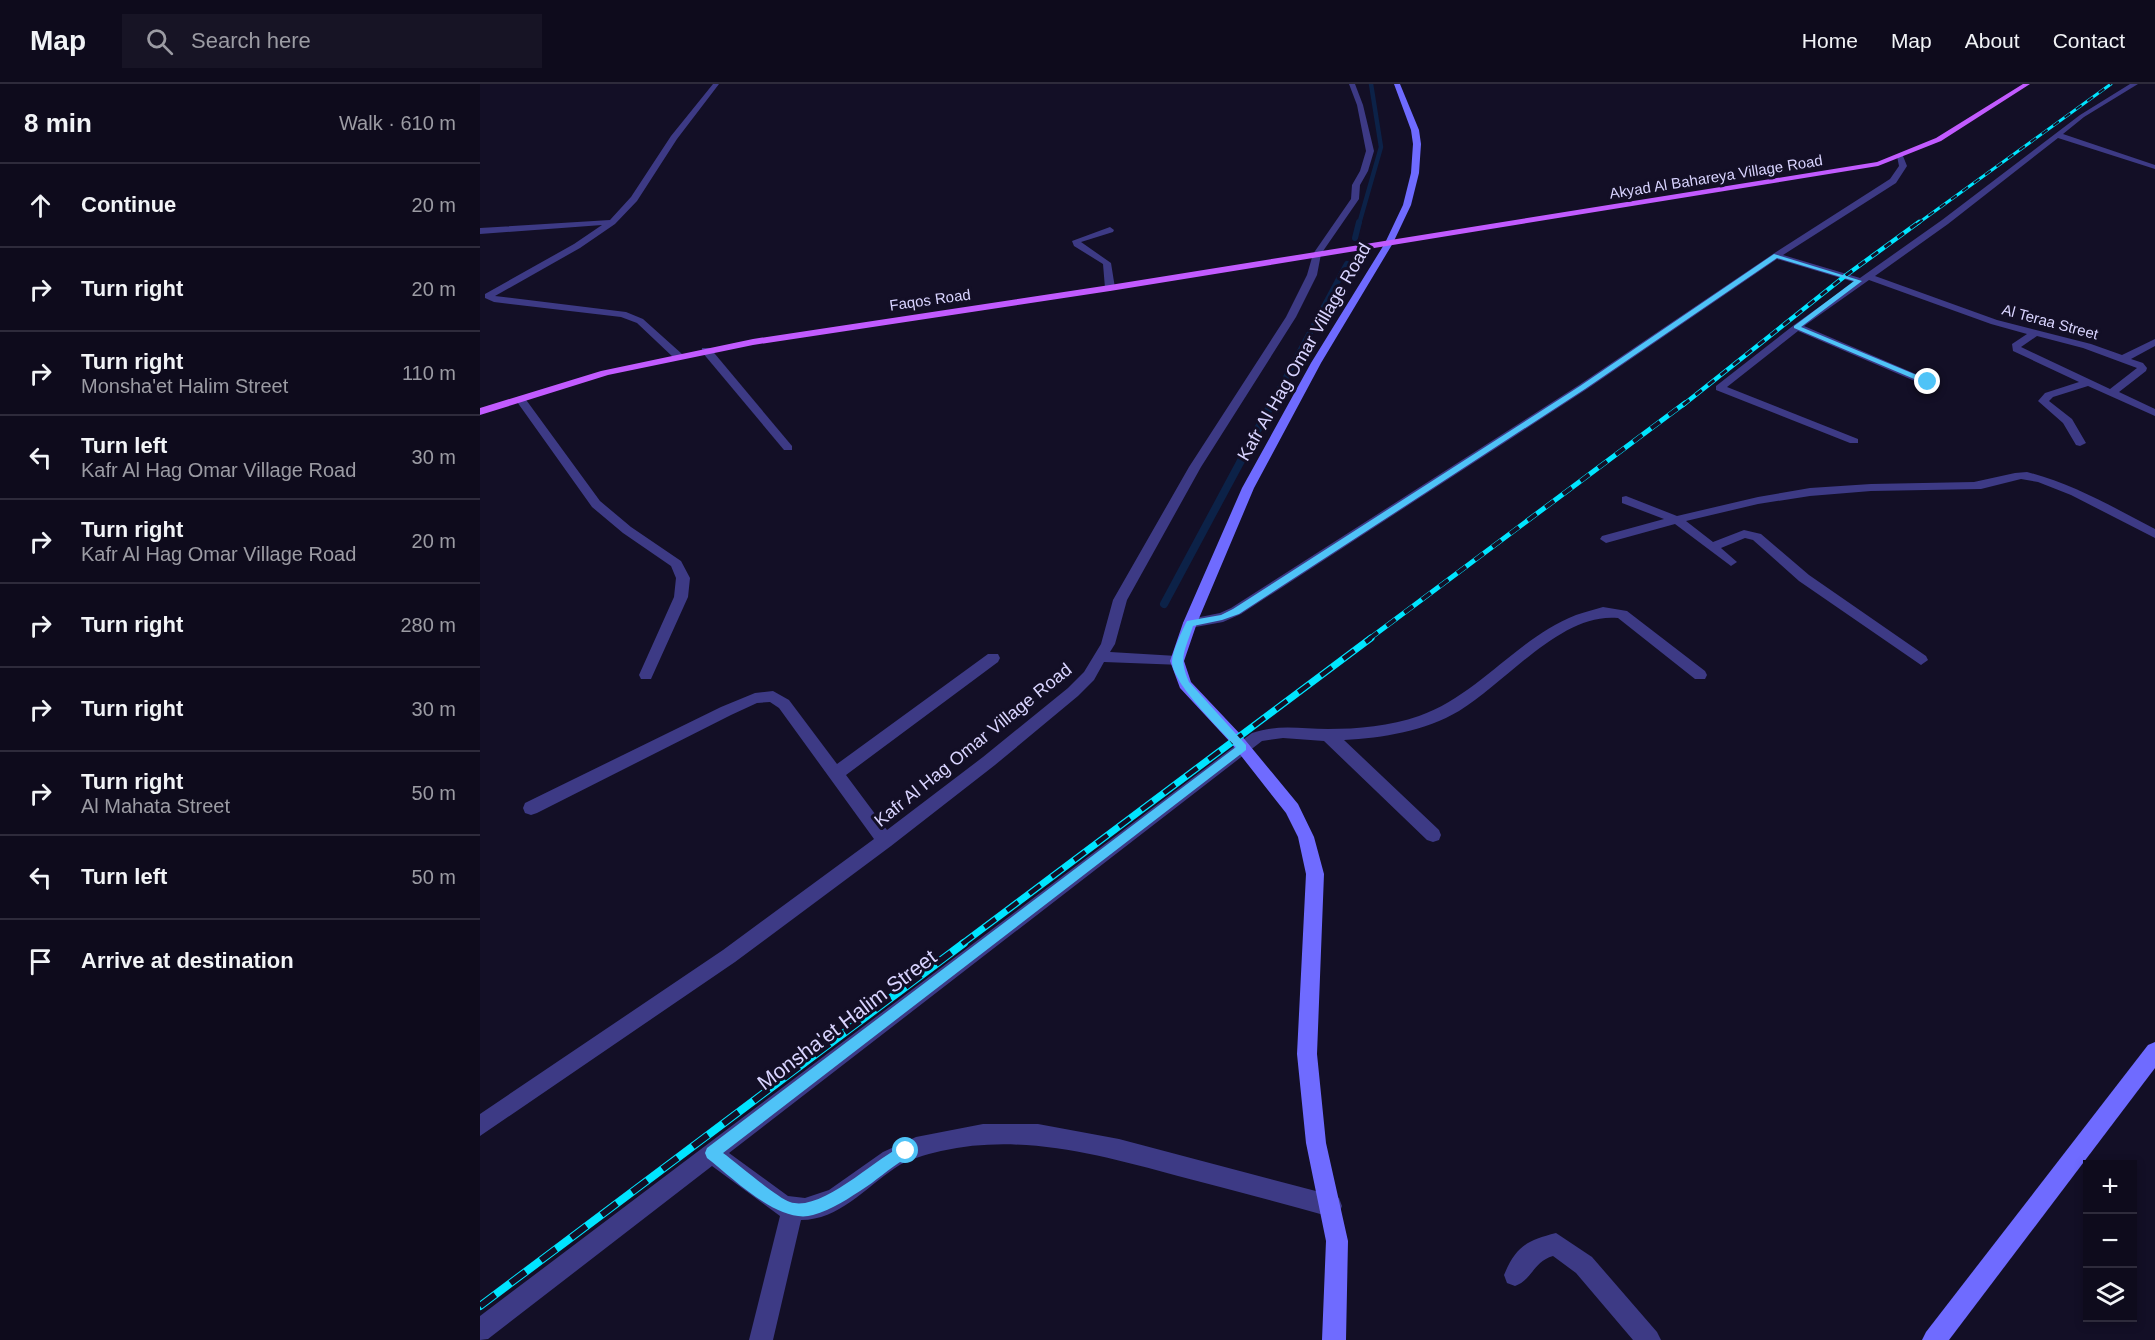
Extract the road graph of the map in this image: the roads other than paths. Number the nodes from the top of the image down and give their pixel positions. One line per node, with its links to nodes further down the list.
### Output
1 (716, 84): 9 (street)
2 (1352, 84): 13 (street, Kafr Al Hag Omar Village Road)
3 (1397, 84): 12 (street, Kafr Al Hag Omar Village Road)
4 (2027, 84): 7 (main road, Akyad Al Bahareya Village Road)
5 (2135, 84): 6 (street)
6 (2057, 135): 8 (street); 15 (street)
7 (1900, 158): 12 (main road, Akyad Al Bahareya Village Road); 14 (street)
8 (2155, 167)
9 (612, 222): 11 (street); 17 (street)
10 (1110, 230): 16 (street)
11 (480, 231)
12 (1389, 243): 13 (main road, Faqos Road); 39 (street, Kafr Al Hag Omar Village Road)
13 (1317, 254): 16 (main road, Faqos Road); 40 (street, Kafr Al Hag Omar Village Road)
14 (1776, 256): 15 (street, Al Teraa Street); 39 (street)
15 (1863, 278): 18 (street); 19 (street, Al Teraa Street)
16 (1110, 288): 21 (main road, Faqos Road)
17 (484, 298): 22 (street)
18 (1797, 327): 24 (street); 30 (street)
19 (2036, 332): 23 (street, Al Teraa Street); 25 (street)
20 (2155, 342): 23 (street)
21 (706, 350): 22 (main road, Faqos Road); 32 (street)
22 (678, 356): 27 (main road, Faqos Road)
23 (2123, 359): 26 (street)
24 (1928, 382)
25 (2087, 383): 26 (street); 31 (street)
26 (2115, 395): 29 (street)
27 (520, 399): 28 (main road, Faqos Road); 44 (street)
28 (480, 412)
29 (2155, 412)
30 (1854, 441)
31 (2080, 443)
32 (788, 448)
33 (1626, 500): 34 (street)
34 (1677, 520): 35 (street); 36 (street); 37 (street)
35 (2155, 534)
36 (1606, 539)
37 (1712, 547): 38 (street); 42 (street)
38 (1731, 562)
39 (1190, 623): 43 (street, Kafr Al Hag Omar Village Road)
40 (1102, 657): 43 (street); 51 (street, Kafr Al Hag Omar Village Road)
41 (993, 658): 48 (street)
42 (1921, 660)
43 (1177, 661): 47 (street)
44 (646, 675)
45 (1700, 675): 46 (street, Monsha'et Halim Street)
46 (1328, 735): 47 (street, Monsha'et Halim Street); 50 (street)
47 (1242, 748): 54 (street, Monsha'et Halim Street); 55 (street)
48 (836, 774): 49 (street); 51 (street)
49 (531, 808)
50 (1433, 836)
51 (885, 841): 53 (street, Kafr Al Hag Omar Village Road)
52 (2155, 1052): 62 (street)
53 (480, 1126)
54 (712, 1153): 56 (street); 58 (street, Monsha'et Halim Street)
55 (1331, 1206): 56 (street); 60 (street)
56 (792, 1210): 59 (street)
57 (1515, 1275): 61 (street)
58 (480, 1331)
59 (761, 1340)
60 (1334, 1340)
61 (1649, 1340)
62 (1934, 1340)

